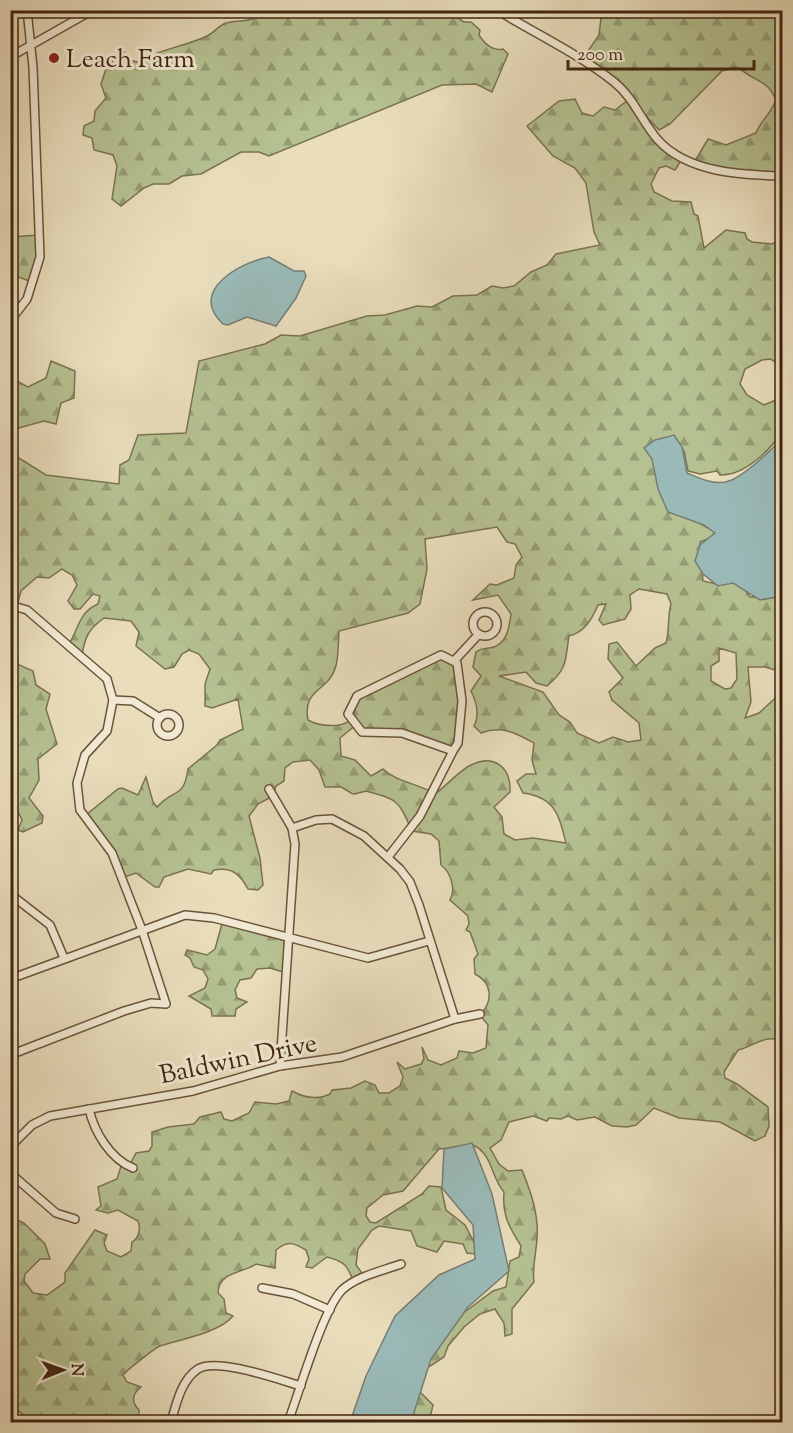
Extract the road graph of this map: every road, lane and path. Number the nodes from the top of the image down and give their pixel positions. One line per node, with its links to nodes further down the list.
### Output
1 (27, 10): 4 (street)
2 (93, 10): 4 (street)
3 (497, 10): 6 (street)
4 (31, 43): 5 (street); 7 (street)
5 (10, 57)
6 (783, 176)
7 (10, 321)
8 (10, 605): 11 (street)
9 (479, 634): 10 (street)
10 (454, 661): 13 (street); 13 (street)
11 (113, 700): 12 (street); 18 (street)
12 (160, 718)
13 (453, 751): 16 (street)
14 (269, 789): 15 (street)
15 (292, 828): 16 (street); 19 (street)
16 (388, 857): 20 (street)
17 (10, 894): 21 (street)
18 (142, 930): 19 (street); 21 (street); 25 (street)
19 (289, 938): 20 (street); 26 (street)
20 (429, 941): 24 (street)
21 (64, 958): 22 (street)
22 (10, 979)
23 (480, 1014): 24 (street, Baldwin Drive)
24 (455, 1019): 26 (street, Baldwin Drive)
25 (10, 1055)
26 (280, 1066): 27 (street, Baldwin Drive)
27 (89, 1108): 28 (street, Baldwin Drive); 29 (street)
28 (10, 1147)
29 (133, 1168)
30 (10, 1173): 31 (street)
31 (75, 1218)
32 (401, 1264): 34 (street)
33 (262, 1288): 34 (street)
34 (330, 1310): 35 (street)
35 (302, 1386): 36 (street); 37 (street)
36 (171, 1422)
37 (288, 1422)

